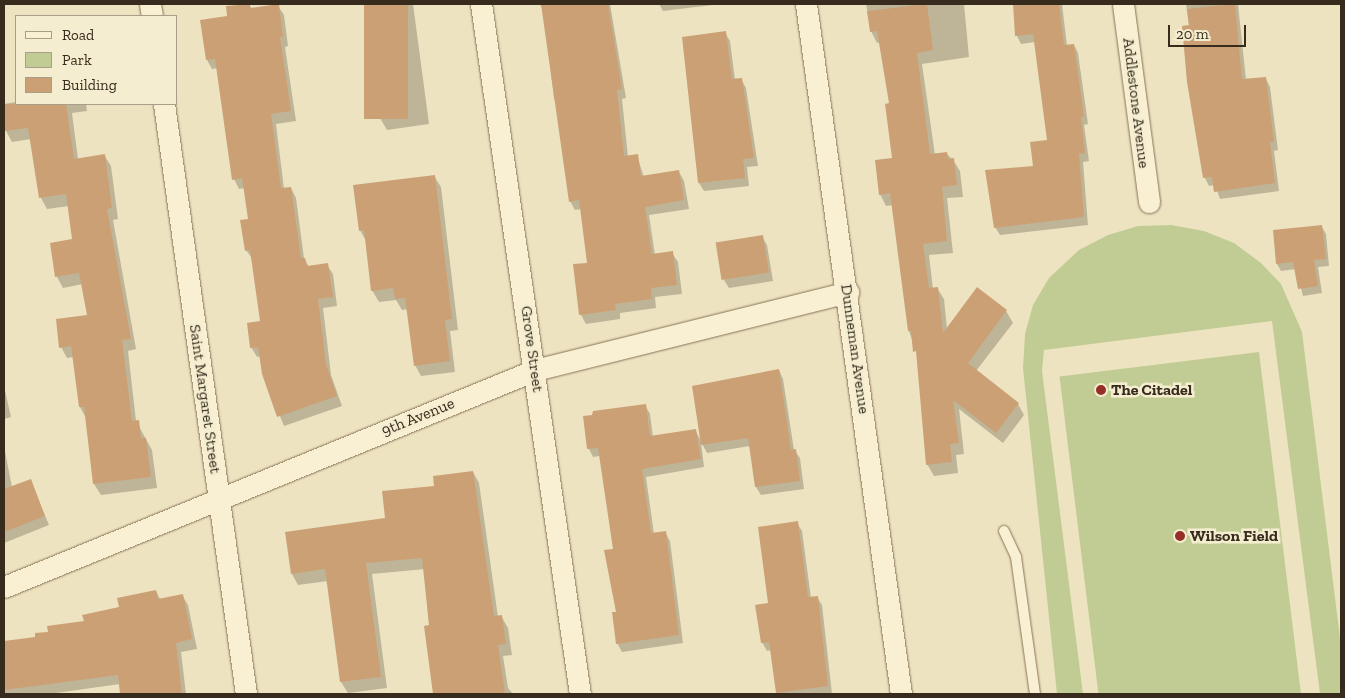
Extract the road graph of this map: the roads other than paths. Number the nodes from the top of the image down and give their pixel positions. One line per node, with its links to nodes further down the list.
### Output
1 (480, 4): 7 (street, Grove Street)
2 (806, 4): 6 (street, Dunneman Avenue)
3 (1123, 4): 5 (street, Addlestone Avenue)
4 (164, 105): 8 (street, Saint Margaret Street)
5 (1148, 202)
6 (848, 292): 7 (street, 9th Avenue); 13 (street, Dunneman Avenue)
7 (535, 370): 8 (street, 9th Avenue); 12 (street, Grove Street)
8 (219, 499): 10 (street, 9th Avenue); 11 (street, Saint Margaret Street)
9 (1004, 531): 14 (lane)
10 (4, 587)
11 (246, 694)
12 (580, 694)
13 (901, 694)
14 (1035, 694)

